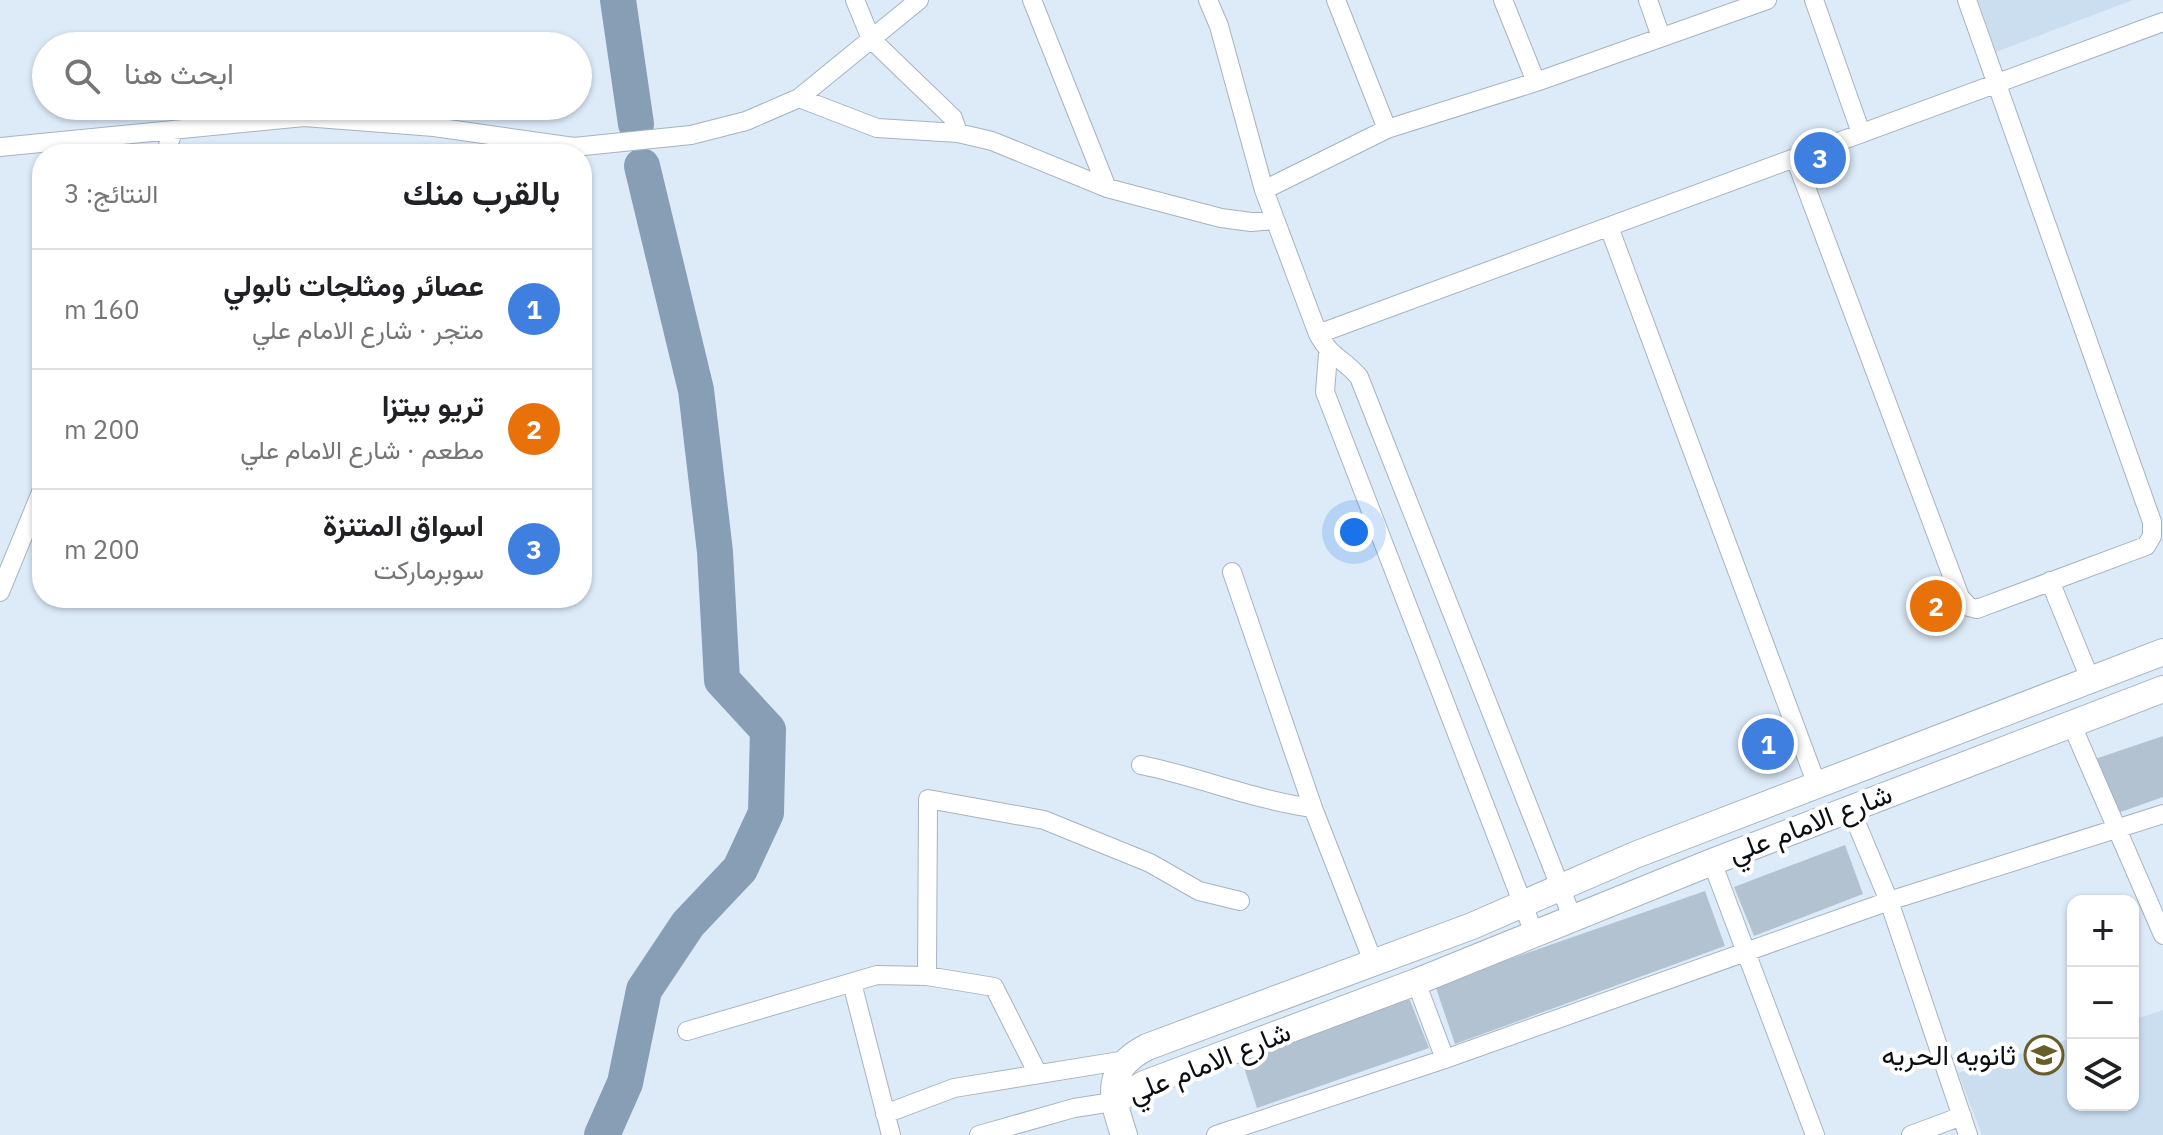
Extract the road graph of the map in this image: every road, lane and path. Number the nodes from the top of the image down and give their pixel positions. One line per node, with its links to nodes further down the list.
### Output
1 (855, 0): 13 (street)
2 (919, 0): 13 (street)
3 (1032, 0): 30 (street)
4 (1208, 0): 31 (street)
5 (1336, 0): 19 (street)
6 (1503, 0): 14 (street)
7 (1648, 0): 12 (street)
8 (1767, 0): 12 (street)
9 (1814, 0): 22 (street)
10 (1967, 0): 15 (street)
11 (2163, 22): 15 (street)
12 (1661, 37): 14 (street)
13 (871, 39): 16 (street); 21 (street)
14 (1536, 82): 19 (street)
15 (1994, 84): 22 (street); 38 (street)
16 (799, 98): 21 (street); 27 (street)
17 (278, 120): 20 (street)
18 (343, 120): 26 (street)
19 (1387, 129): 31 (street)
20 (173, 132): 24 (street); 25 (street)
21 (958, 133): 30 (street)
22 (1861, 133): 29 (street)
23 (32, 144): 28 (street)
24 (35, 144)
25 (169, 144)
26 (553, 144)
27 (592, 145)
28 (0, 147)
29 (1795, 158): 33 (street); 38 (street)
30 (1107, 188): 32 (street)
31 (1264, 190): 32 (street)
32 (1275, 220): 34 (street)
33 (1609, 227): 34 (street); 45 (street)
34 (1318, 334): 35 (street)
35 (1328, 354): 51 (street); 54 (street)
36 (32, 514): 39 (street)
37 (1232, 572): 46 (street)
38 (2050, 581): 41 (street)
39 (0, 592)
40 (2163, 652): 41 (street, شارع الامام علي)
41 (2090, 679): 45 (street, شارع الامام علي)
42 (2163, 689): 43 (street, شارع الامام علي)
43 (2071, 723): 47 (street, شارع الامام علي); 49 (street)
44 (1141, 765): 46 (street)
45 (1817, 785): 51 (street, شارع الامام علي)
46 (1313, 808): 59 (street)
47 (1850, 808): 50 (street, شارع الامام علي); 53 (street)
48 (2163, 814): 49 (street)
49 (2117, 829): 53 (street); 57 (street)
50 (1712, 862): 55 (street, شارع الامام علي); 58 (street)
51 (1562, 886): 54 (street, شارع الامام علي); 55 (street)
52 (1240, 901): 60 (street)
53 (1889, 901): 58 (street); 69 (street)
54 (1524, 903): 56 (street); 59 (street, شارع الامام علي)
55 (1572, 917): 56 (street, شارع الامام علي)
56 (1534, 933): 61 (street, شارع الامام علي)
57 (2163, 935)
58 (1748, 951): 64 (street); 74 (street)
59 (1374, 964): 65 (street, شارع الامام علي)
60 (927, 976): 62 (street); 66 (street)
61 (1416, 982): 64 (street); 67 (street, شارع الامام علي)
62 (852, 983): 63 (street); 68 (street)
63 (687, 1031)
64 (1445, 1059): 73 (street)
65 (1126, 1060): 66 (street); 67 (street, شارع الامام علي)
66 (1038, 1074): 68 (street)
67 (1113, 1102): 71 (street); 72 (street)
68 (885, 1114): 70 (street)
69 (1962, 1116): 75 (street); 76 (street)
70 (891, 1135)
71 (979, 1135)
72 (1124, 1135)
73 (1216, 1135)
74 (1815, 1135)
75 (1911, 1135)
76 (1968, 1135)

